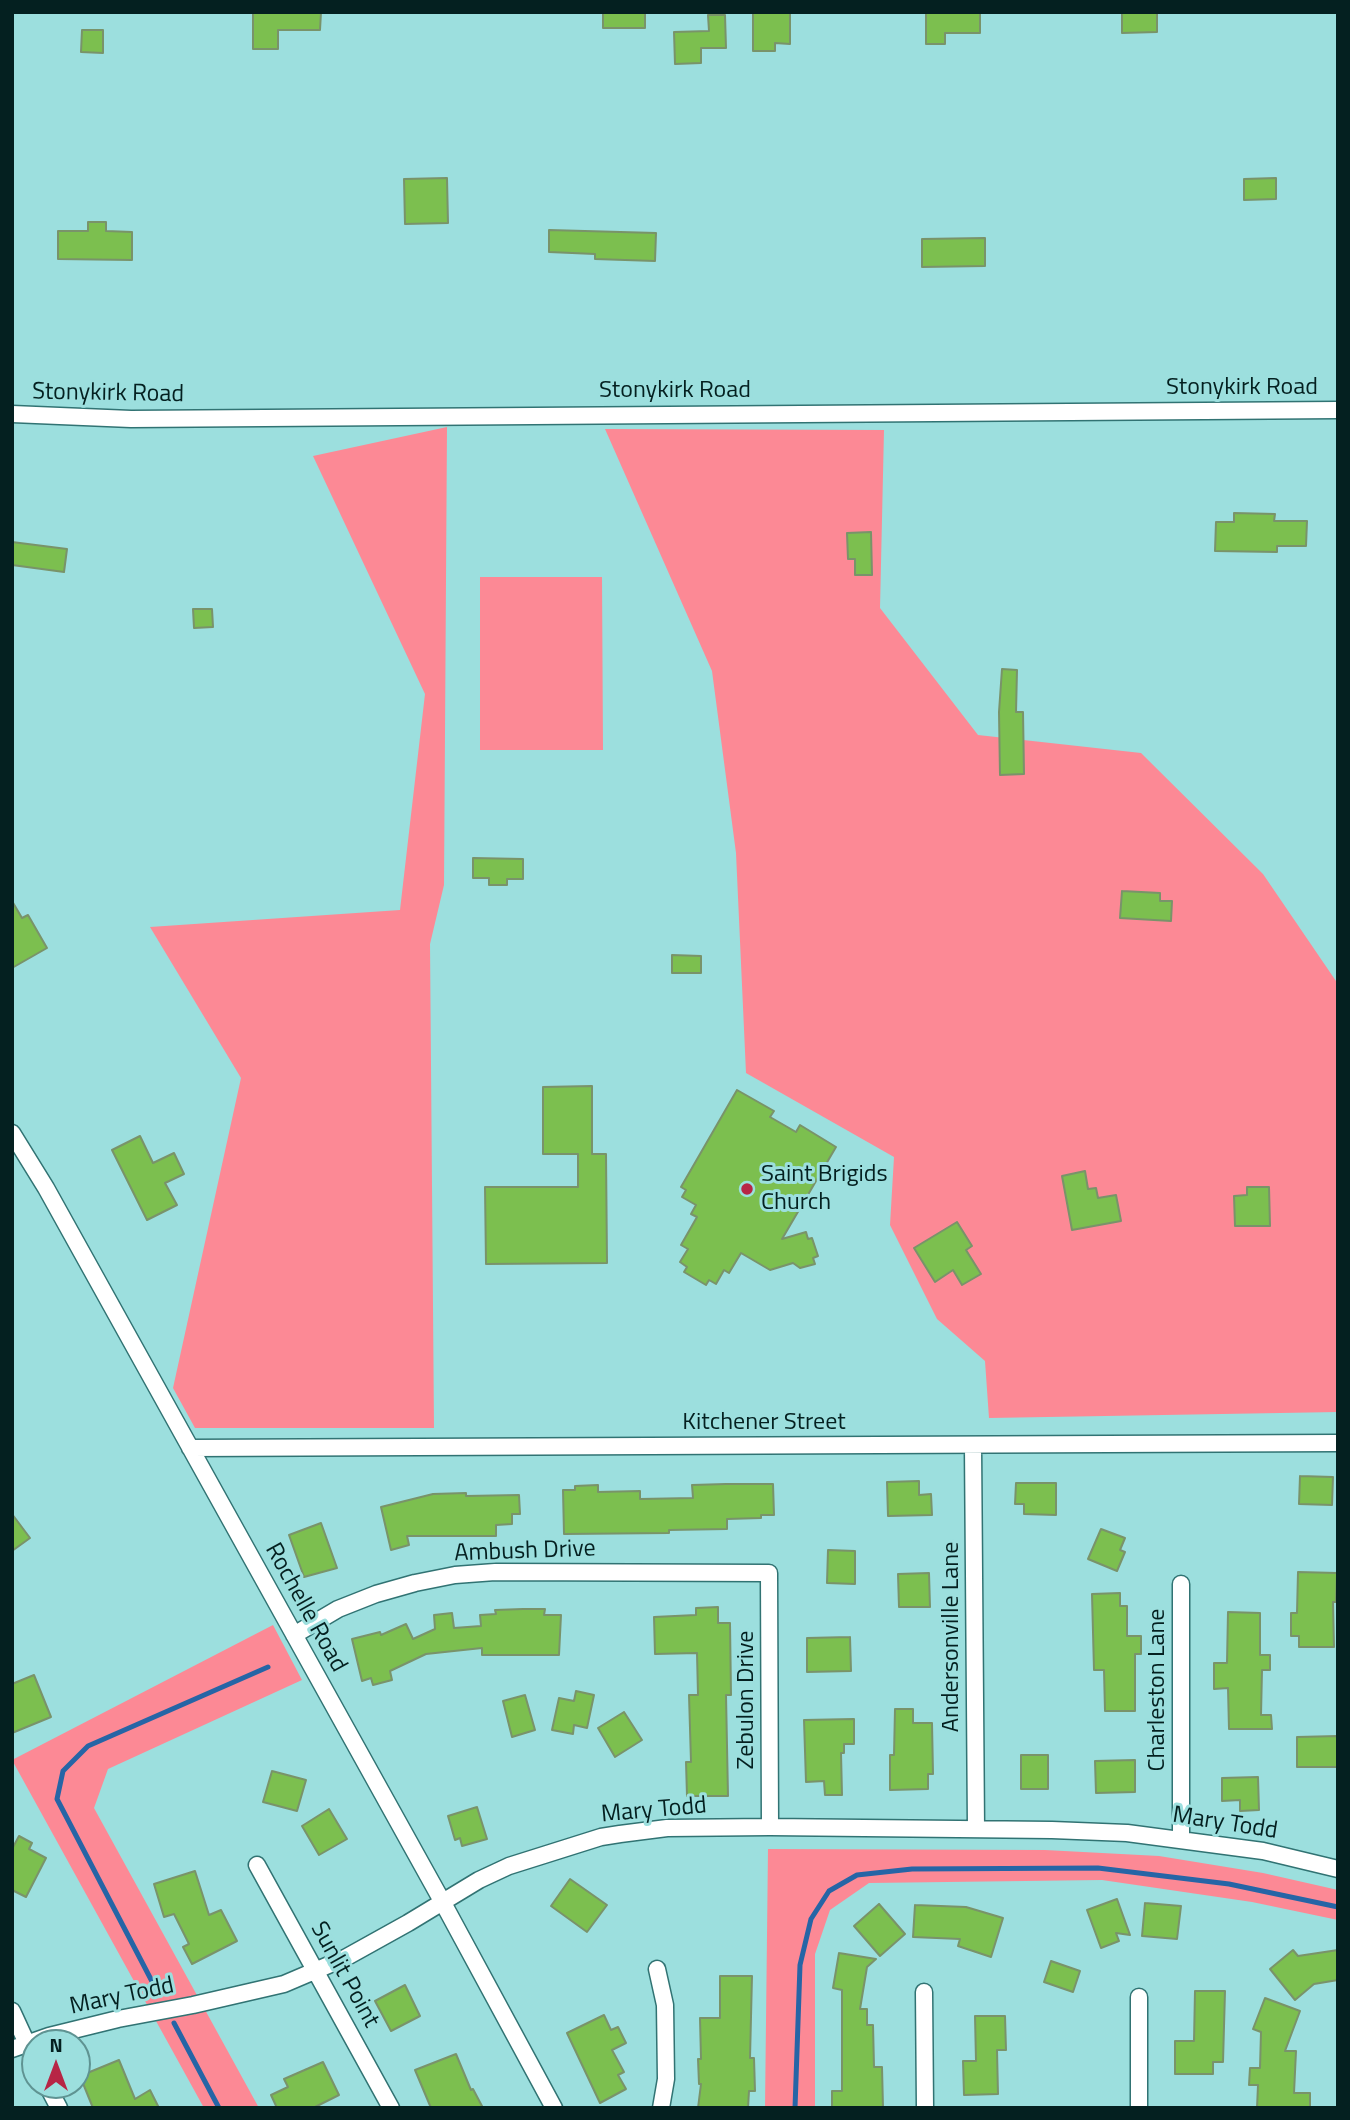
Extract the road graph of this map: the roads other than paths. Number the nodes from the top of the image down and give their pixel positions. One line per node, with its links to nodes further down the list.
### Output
1 (1338, 410): 2 (street, Stonykirk Road)
2 (12, 414)
3 (12, 1133): 6 (street, Rochelle Road)
4 (1338, 1443): 5 (street, Kitchener Street)
5 (973, 1446): 6 (street, Kitchener Street); 11 (street, Andersonville Lane)
6 (190, 1448): 9 (street, Rochelle Road)
7 (769, 1573): 9 (street, Ambush Drive); 10 (street, Zebulon Drive)
8 (1181, 1584): 12 (street, Charleston Lane)
9 (294, 1635): 15 (street, Rochelle Road)
10 (769, 1827): 11 (street, Mary Todd); 15 (street, Mary Todd)
11 (976, 1829): 12 (street, Mary Todd)
12 (1181, 1839): 14 (street, Mary Todd)
13 (257, 1865): 17 (street, Sunlit Point)
14 (1338, 1869)
15 (442, 1901): 17 (street, Mary Todd); 23 (street, Rochelle Road)
16 (657, 1969): 24 (street)
17 (316, 1971): 21 (street, Mary Todd); 22 (street, Sunlit Point)
18 (924, 1992): 25 (street)
19 (1139, 1997): 26 (street)
20 (12, 2011): 21 (street)
21 (19, 2046)
22 (391, 2108)
23 (554, 2108)
24 (661, 2108)
25 (925, 2108)
26 (1139, 2108)

